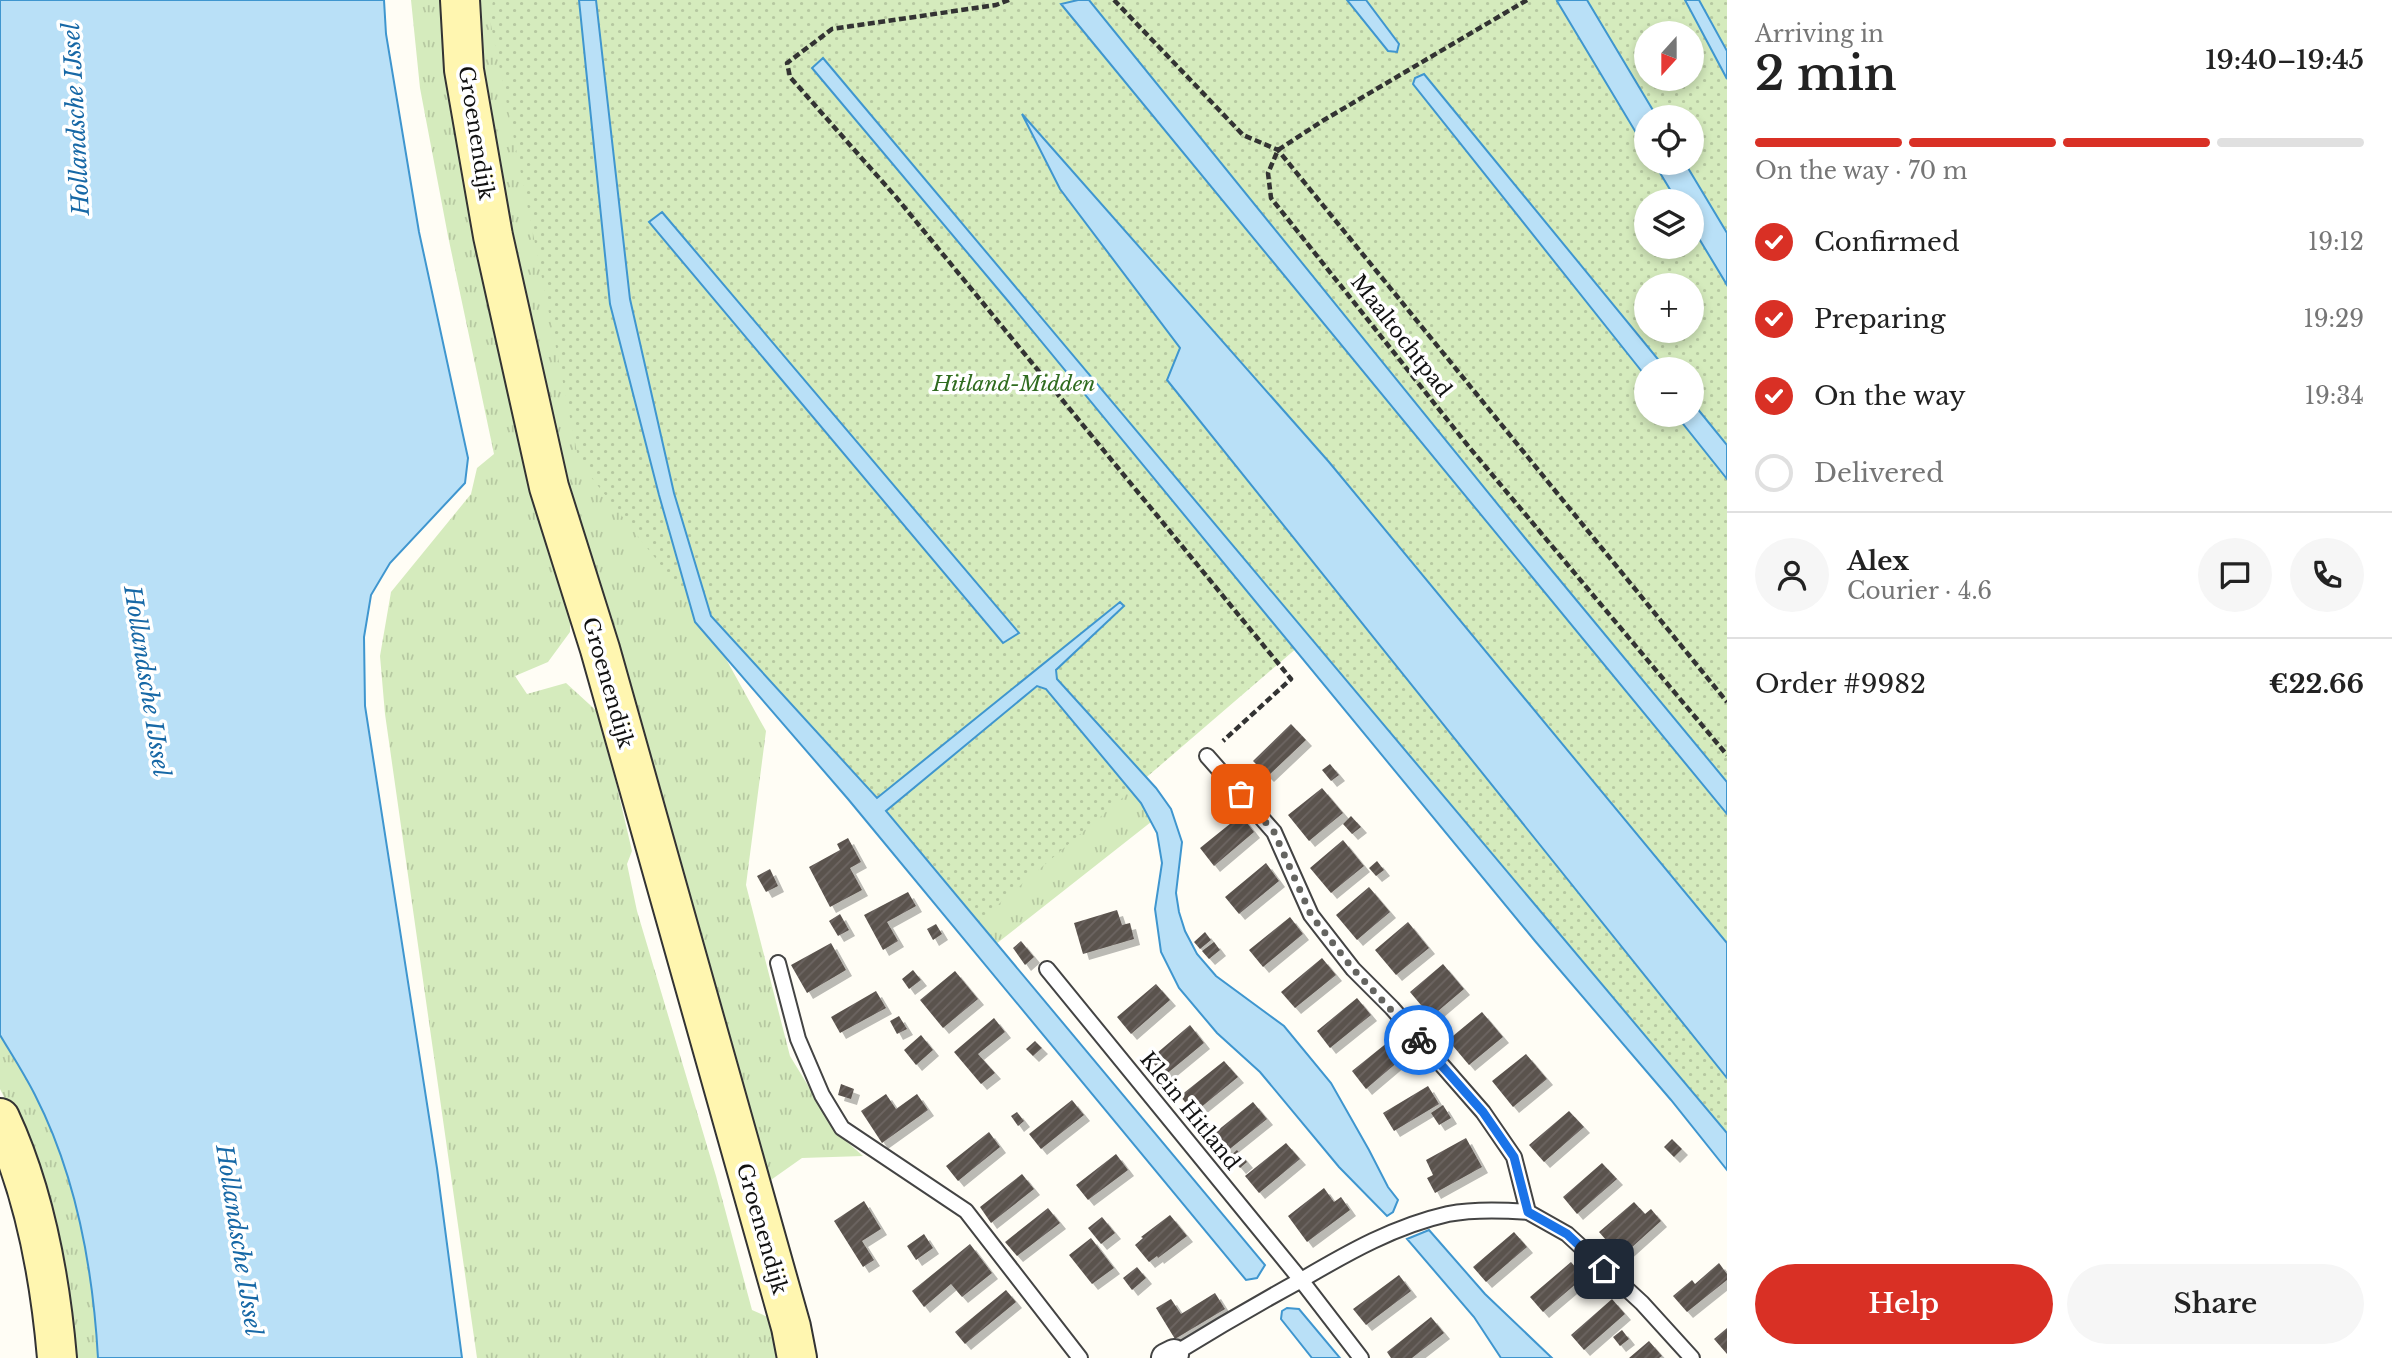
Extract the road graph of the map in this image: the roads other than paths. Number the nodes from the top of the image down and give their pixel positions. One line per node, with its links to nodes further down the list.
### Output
1 (460, 0): 10 (street, Groenendijk)
2 (1208, 756): 6 (lane)
3 (778, 963): 11 (lane)
4 (1047, 969): 7 (lane, Klein Hitland)
5 (0, 1118): 9 (street)
6 (1528, 1212): 7 (lane); 13 (lane)
7 (1301, 1280): 8 (lane); 12 (lane, Klein Hitland)
8 (1172, 1357)
9 (57, 1358)
10 (797, 1358)
11 (1080, 1358)
12 (1361, 1358)
13 (1692, 1358)

